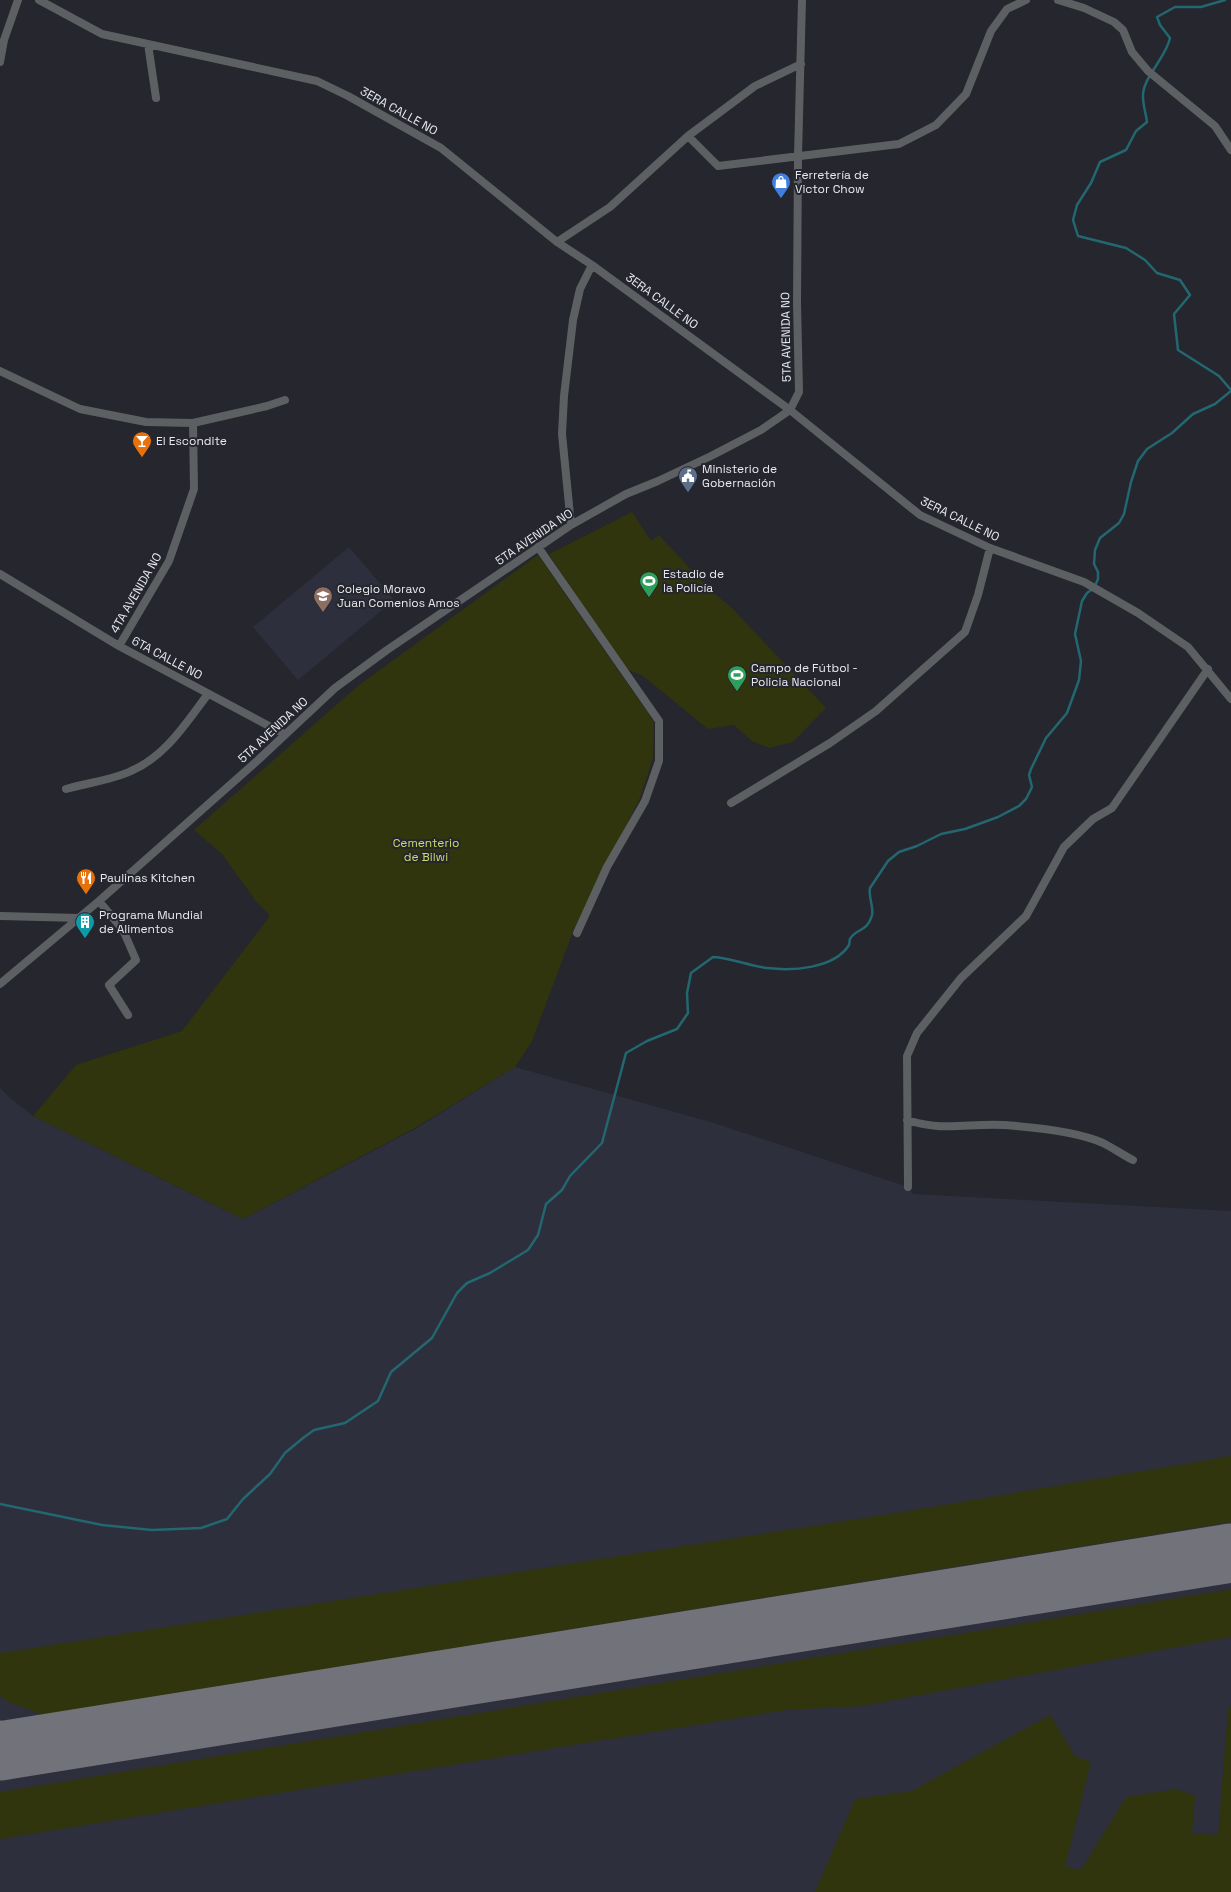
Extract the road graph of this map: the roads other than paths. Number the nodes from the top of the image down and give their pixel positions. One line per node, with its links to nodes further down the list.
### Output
1 (18, 0): 6 (street)
2 (39, 0): 7 (street, 3ERA CALLE NO)
3 (802, 0): 9 (street, 5TA AVENIDA NO)
4 (1026, 0): 13 (street)
5 (1058, 0): 12 (street)
6 (2, 40): 8 (street)
7 (148, 44): 10 (street); 14 (street, 3ERA CALLE NO)
8 (0, 62)
9 (801, 64): 11 (street); 13 (street, 5TA AVENIDA NO)
10 (156, 98)
11 (688, 136): 13 (street); 14 (street)
12 (1231, 150)
13 (798, 156): 18 (street, 5TA AVENIDA NO)
14 (557, 242): 15 (street, 3ERA CALLE NO)
15 (592, 265): 18 (street, 3ERA CALLE NO); 20 (street)
16 (0, 371): 19 (street)
17 (285, 400): 19 (street)
18 (790, 410): 20 (street, 5TA AVENIDA NO); 22 (street, 3ERA CALLE NO)
19 (193, 423): 24 (street, 4TA AVENIDA NO)
20 (571, 525): 21 (street, 5TA AVENIDA NO)
21 (538, 547): 28 (street, 5TA AVENIDA NO); 34 (street)
22 (990, 548): 25 (street, 3ERA CALLE NO); 30 (street)
23 (0, 574): 24 (street, 6TA CALLE NO)
24 (119, 646): 26 (street, 6TA CALLE NO)
25 (1208, 669): 27 (street, 3ERA CALLE NO); 37 (street)
26 (208, 694): 28 (street, 6TA CALLE NO); 29 (street)
27 (1231, 698)
28 (284, 734): 31 (street, 5TA AVENIDA NO)
29 (66, 789)
30 (731, 803)
31 (99, 901): 33 (street, 5TA AVENIDA NO); 36 (street)
32 (0, 916): 33 (street)
33 (80, 918): 35 (street, 5TA AVENIDA NO)
34 (577, 933)
35 (0, 984)
36 (128, 1015)
37 (907, 1120): 38 (street); 39 (street)
38 (1133, 1160)
39 (908, 1187)

